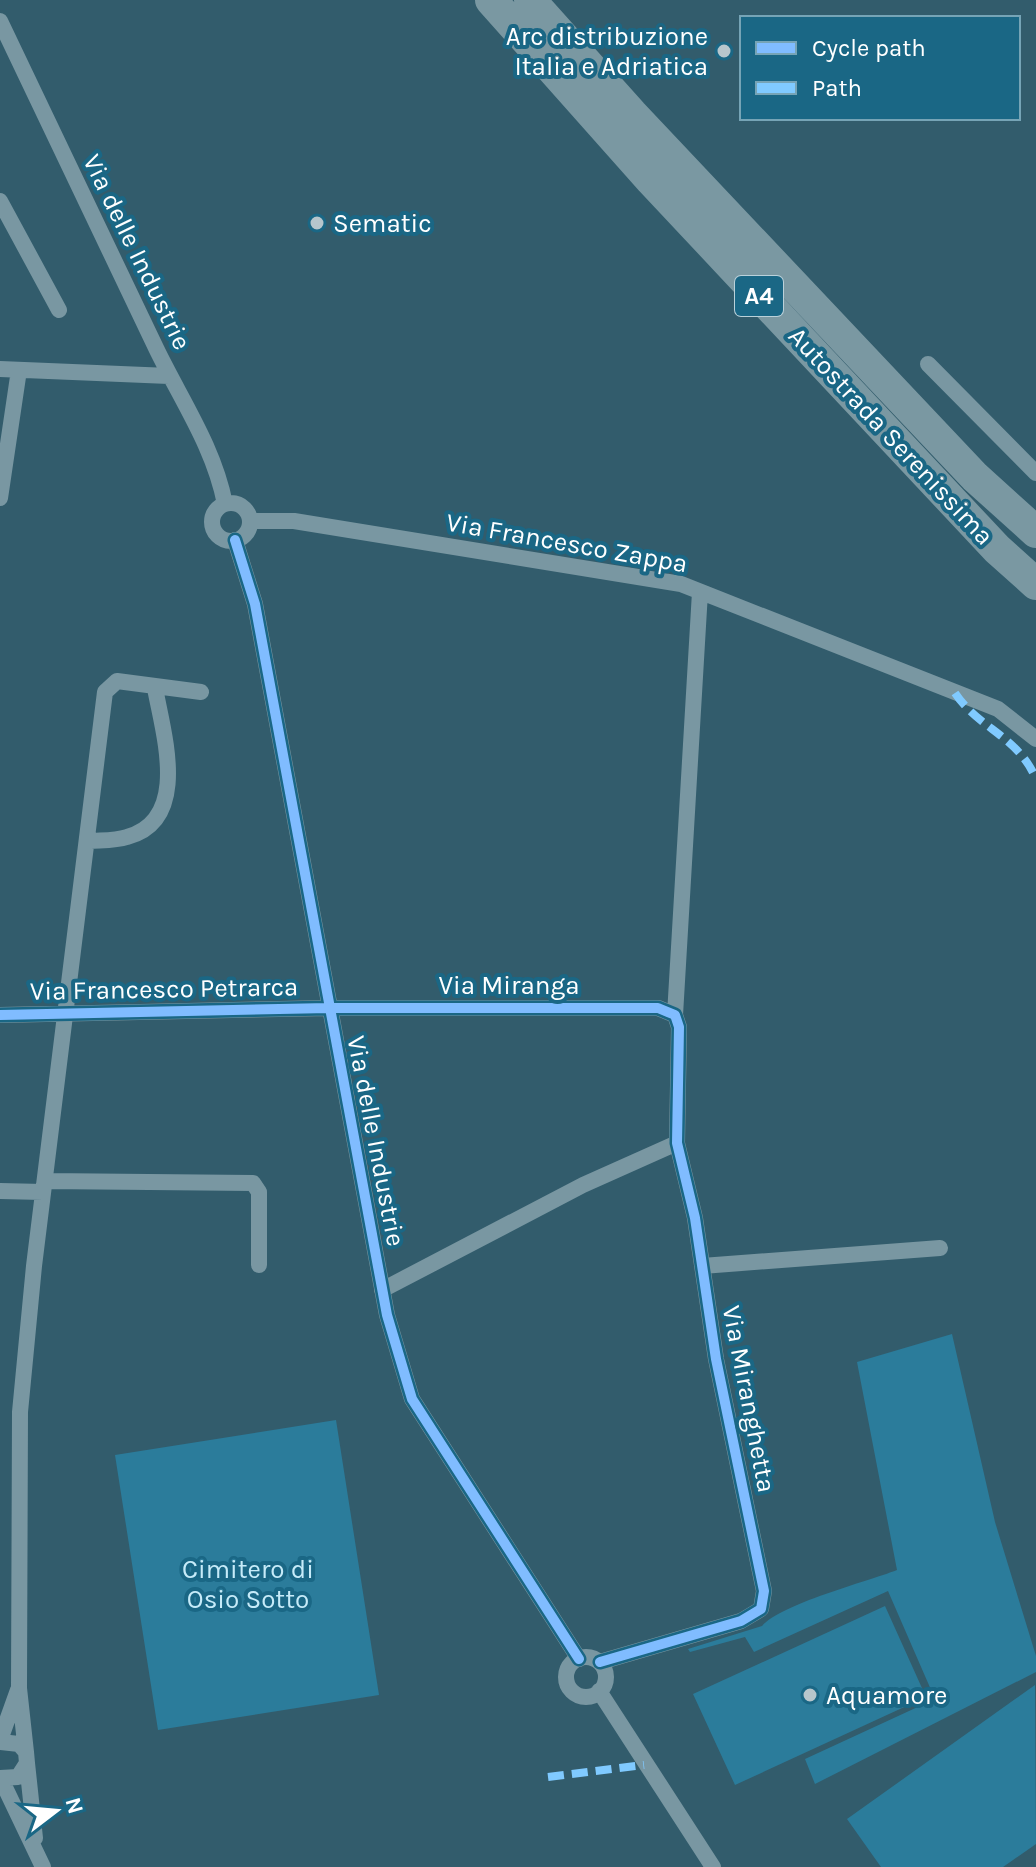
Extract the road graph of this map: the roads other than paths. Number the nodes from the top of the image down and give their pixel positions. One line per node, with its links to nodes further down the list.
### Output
1 (491, 0): 16 (highway, Autostrada Serenissima / A4)
2 (530, 0): 14 (highway, Autostrada Serenissima / A4)
3 (0, 21): 9 (street, Via delle Industrie)
4 (0, 201): 5 (street)
5 (59, 310)
6 (928, 364): 10 (street)
7 (0, 369): 8 (street)
8 (19, 370): 9 (street); 11 (street)
9 (169, 376): 12 (street, Via delle Industrie)
10 (1036, 473)
11 (0, 498)
12 (225, 504): 13 (street); 15 (street, Via delle Industrie)
13 (250, 521): 15 (street); 17 (street, Via Francesco Zappa)
14 (1036, 532)
15 (235, 540): 22 (street, Via delle Industrie)
16 (1036, 584)
17 (700, 592): 20 (street, Via Francesco Zappa); 25 (street)
18 (155, 688): 19 (street); 21 (street); 21 (street)
19 (201, 692)
20 (1036, 739)
21 (89, 841): 23 (street)
22 (329, 1008): 23 (street, Via Francesco Petrarca); 25 (street, Via Miranga); 32 (street, Via delle Industrie)
23 (64, 1014): 24 (street, Via Francesco Petrarca); 27 (street)
24 (0, 1015)
25 (677, 1021): 26 (street, Via Miranghetta)
26 (677, 1143): 31 (street, Via Miranghetta); 32 (street)
27 (44, 1187): 28 (street); 30 (street); 35 (street)
28 (0, 1191)
29 (940, 1248): 31 (street)
30 (259, 1265)
31 (702, 1266): 34 (street, Via Miranghetta)
32 (382, 1290): 33 (street, Via delle Industrie)
33 (579, 1659): 34 (street); 36 (street)
34 (600, 1662): 36 (street)
35 (19, 1688): 37 (street); 38 (street)
36 (599, 1691): 42 (street)
37 (0, 1741): 38 (street)
38 (26, 1758): 39 (street); 40 (street)
39 (1, 1779): 40 (street)
40 (35, 1847): 41 (street)
41 (43, 1867)
42 (713, 1867)

